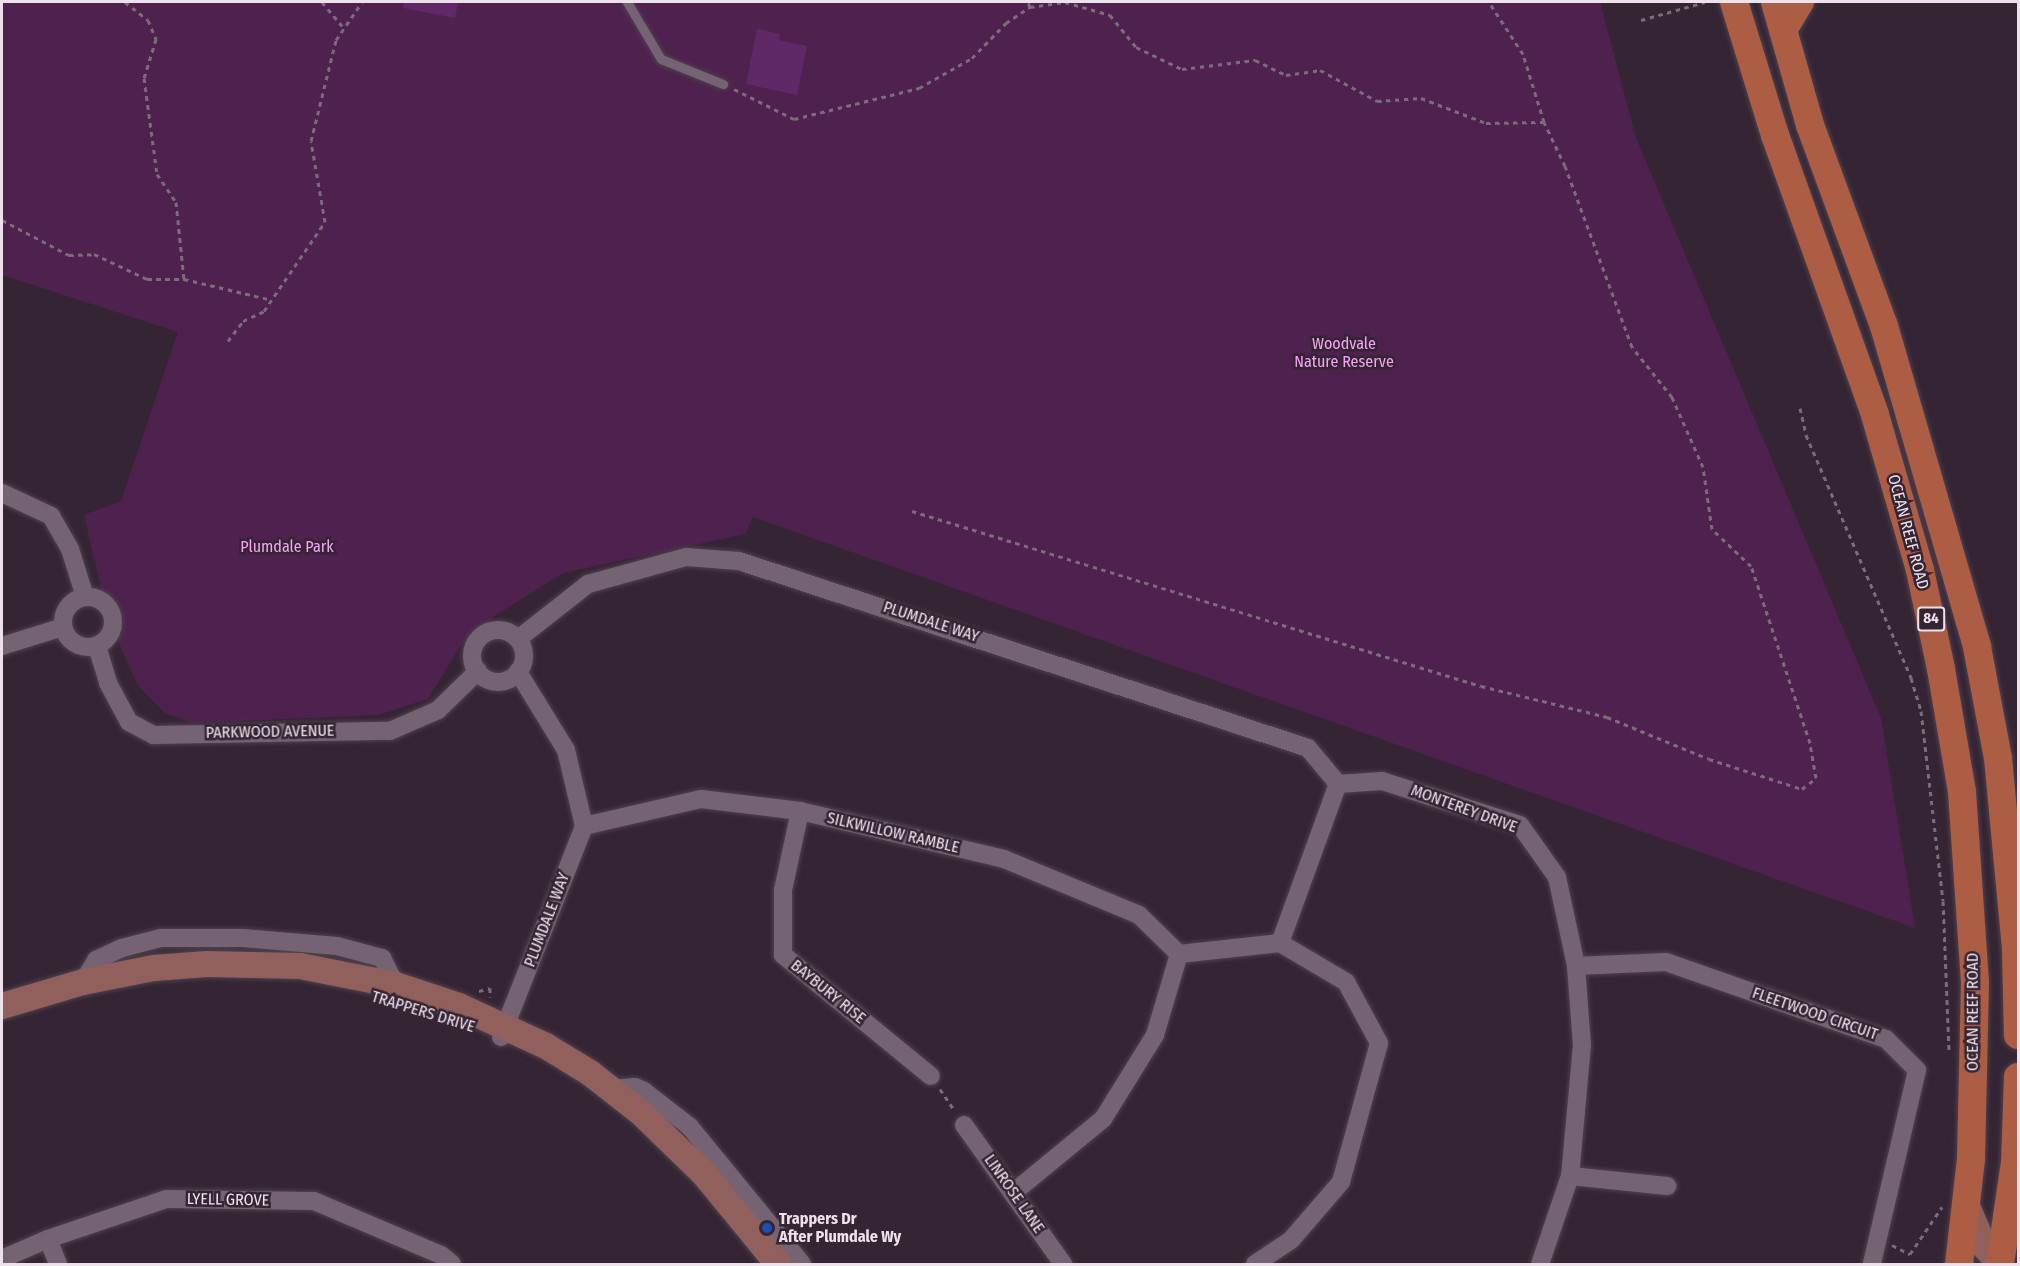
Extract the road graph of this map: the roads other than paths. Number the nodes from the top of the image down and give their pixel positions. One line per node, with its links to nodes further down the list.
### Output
1 (627, 2): 6 (lane)
2 (1734, 2): 23 (main road, OCEAN REEF ROAD / 84)
3 (1775, 2): 5 (main road, OCEAN REEF ROAD / 84)
4 (1800, 2): 5 (main road)
5 (1783, 30): 18 (main road, OCEAN REEF ROAD / 84)
6 (723, 84)
7 (2, 493): 8 (street)
8 (85, 597): 9 (street); 12 (street)
9 (63, 627): 11 (street); 12 (street)
10 (518, 639): 13 (street); 14 (street); 15 (street, PLUMDALE WAY)
11 (2, 646)
12 (97, 646): 13 (street, PARKWOOD AVENUE)
13 (478, 671): 14 (street)
14 (518, 672): 17 (street)
15 (1338, 784): 19 (street); 21 (street, MONTEREY DRIVE)
16 (800, 811): 17 (street, SILKWILLOW RAMBLE); 20 (street, SILKWILLOW RAMBLE); 27 (street, BAYBURY RISE)
17 (584, 826): 25 (street, PLUMDALE WAY)
18 (2008, 859): 23 (main road); 26 (main road, OCEAN REEF ROAD / 84)
19 (1281, 943): 20 (street); 45 (street)
20 (1179, 954): 34 (street)
21 (1576, 966): 32 (street, MONTEREY DRIVE); 47 (street, FLEETWOOD CIRCUIT)
22 (2, 1006): 25 (main road, TRAPPERS DRIVE)
23 (1975, 1009): 35 (main road, OCEAN REEF ROAD / 84)
24 (2, 1020): 25 (main road, TRAPPERS DRIVE)
25 (503, 1032): 29 (main road, TRAPPERS DRIVE); 41 (main road, TRAPPERS DRIVE)
26 (2019, 1035)
27 (931, 1076)
28 (2019, 1077): 31 (main road)
29 (612, 1089): 42 (main road, TRAPPERS DRIVE); 43 (street, TRAPPERS DRIVE)
30 (964, 1125): 34 (street, LINROSE LANE)
31 (2017, 1169): 49 (main road)
32 (1570, 1176): 33 (street); 46 (street, MONTEREY DRIVE)
33 (1667, 1186)
34 (1014, 1192): 44 (street, LINROSE LANE)
35 (1955, 1208): 48 (main road, OCEAN REEF ROAD / 84); 49 (main road)
36 (48, 1239): 38 (street, LYELL GROVE); 39 (street); 40 (street, LYELL GROVE)
37 (2019, 1254): 49 (main road)
38 (2, 1259)
39 (58, 1264)
40 (452, 1264)
41 (761, 1264)
42 (778, 1264)
43 (802, 1264)
44 (1063, 1264)
45 (1256, 1264)
46 (1540, 1264)
47 (1872, 1264)
48 (1959, 1264)
49 (2000, 1264)

